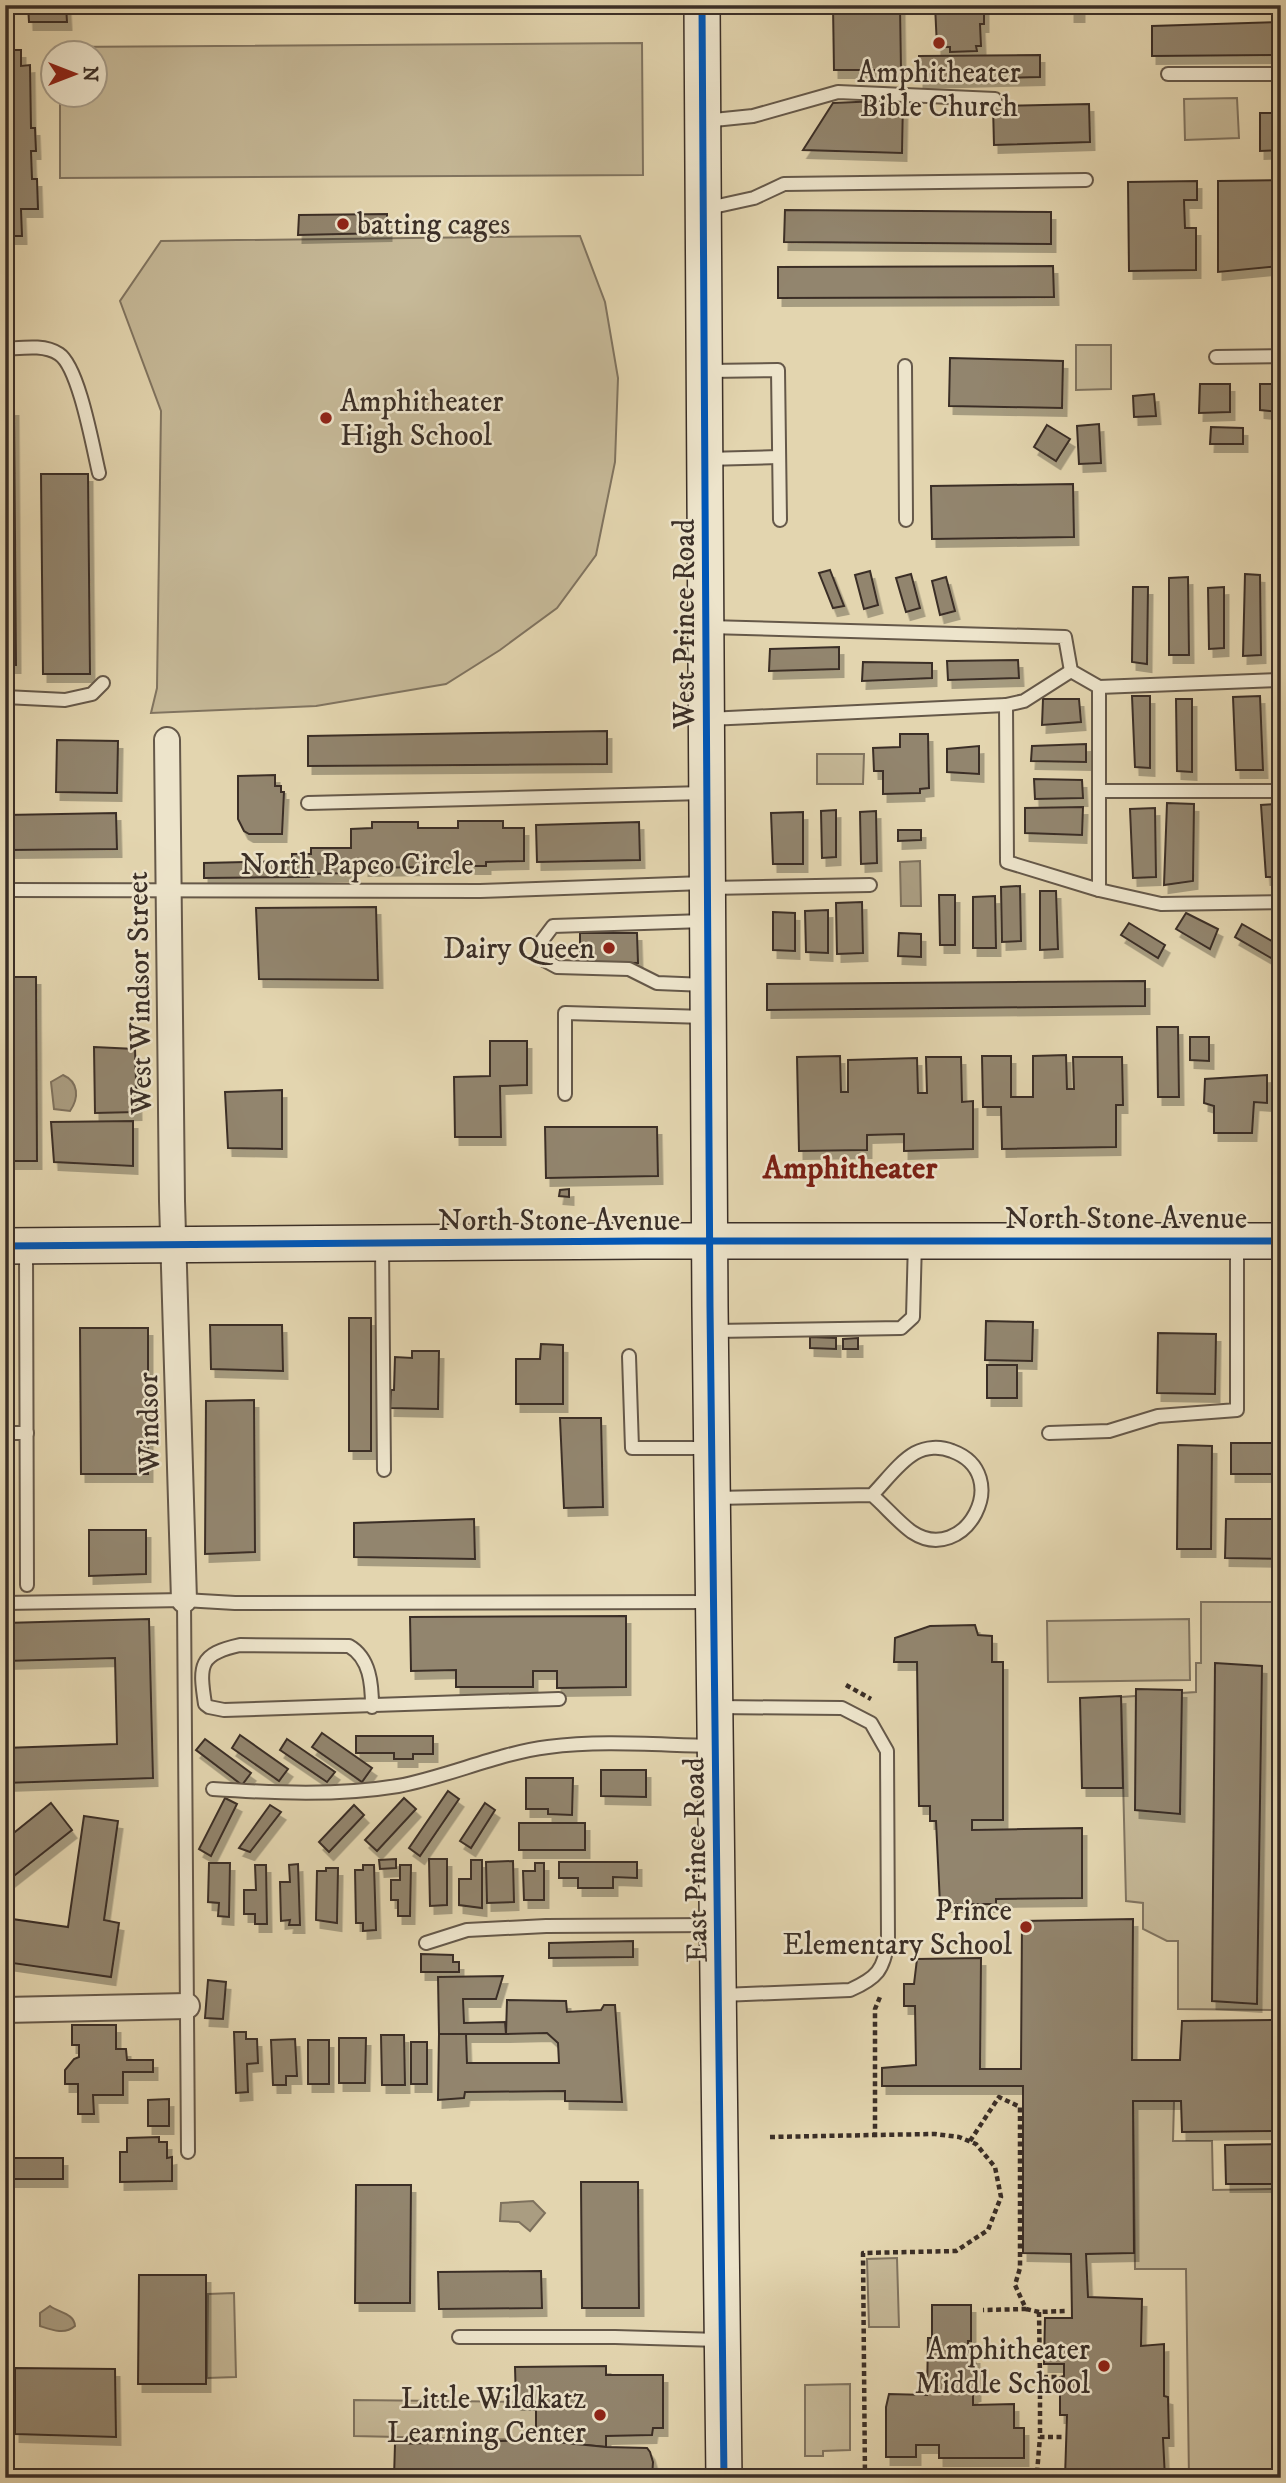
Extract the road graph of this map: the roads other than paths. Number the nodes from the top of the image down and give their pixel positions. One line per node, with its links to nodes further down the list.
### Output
1 (702, 5): 5 (main road, West Prince Road)
2 (1168, 74): 3 (lane)
3 (1281, 74)
4 (996, 99): 5 (lane)
5 (704, 121): 7 (main road, West Prince Road)
6 (1086, 180): 7 (lane)
7 (704, 209): 12 (main road, West Prince Road)
8 (5, 348): 15 (lane)
9 (1281, 356): 10 (lane)
10 (1216, 357)
11 (905, 366): 17 (lane)
12 (705, 371): 13 (lane); 14 (main road, West Prince Road)
13 (779, 457): 14 (lane); 16 (lane)
14 (705, 459): 18 (main road, West Prince Road)
15 (99, 473)
16 (780, 520)
17 (906, 520)
18 (707, 627): 19 (lane); 25 (main road, West Prince Road)
19 (1070, 671): 22 (lane); 24 (lane)
20 (1281, 680): 22 (lane)
21 (103, 683): 23 (lane)
22 (1099, 687): 27 (lane)
23 (5, 697)
24 (1006, 705): 25 (lane); 34 (lane)
25 (707, 719): 29 (main road, West Prince Road)
26 (167, 740): 33 (street, West Windsor Street)
27 (1099, 791): 28 (lane); 34 (lane)
28 (1281, 791)
29 (708, 793): 30 (lane); 35 (main road, West Prince Road)
30 (308, 803)
31 (870, 886): 35 (lane)
32 (5, 890): 33 (lane, North Papco Circle)
33 (169, 890): 35 (lane, North Papco Circle); 44 (street, West Windsor Street)
34 (1099, 890): 36 (lane)
35 (708, 897): 37 (main road, West Prince Road); 37 (lane)
36 (1281, 902)
37 (709, 1001): 38 (lane); 39 (main road, West Prince Road)
38 (565, 1094)
39 (710, 1241): 40 (main road, North Stone Avenue); 43 (main road, North Stone Avenue); 46 (main road, East Prince Road)
40 (915, 1241): 41 (main road, North Stone Avenue); 46 (lane)
41 (1237, 1241): 42 (main road, North Stone Avenue); 50 (lane)
42 (1281, 1241)
43 (382, 1244): 44 (main road, North Stone Avenue); 52 (lane)
44 (175, 1245): 45 (main road, North Stone Avenue); 56 (street, Windsor)
45 (16, 1246): 49 (lane)
46 (711, 1332): 51 (main road, East Prince Road)
47 (629, 1356): 51 (lane)
48 (5, 1433): 49 (lane)
49 (27, 1433): 55 (lane)
50 (1049, 1433)
51 (712, 1448): 54 (main road, East Prince Road)
52 (384, 1470)
53 (872, 1495): 53 (lane); 54 (lane)
54 (713, 1498): 57 (main road, East Prince Road)
55 (27, 1585)
56 (184, 1600): 57 (lane); 58 (lane); 67 (lane)
57 (714, 1602): 61 (main road, East Prince Road)
58 (5, 1603)
59 (559, 1699): 60 (lane)
60 (373, 1707): 60 (lane)
61 (716, 1707): 62 (main road, East Prince Road); 66 (lane)
62 (716, 1746): 63 (lane); 64 (main road, East Prince Road)
63 (213, 1789)
64 (718, 1925): 65 (lane); 66 (main road, East Prince Road)
65 (426, 1942)
66 (718, 1996): 71 (main road, East Prince Road)
67 (187, 2006): 68 (street); 69 (lane)
68 (5, 2010)
69 (188, 2152)
70 (459, 2337): 71 (lane)
71 (723, 2340): 72 (main road, East Prince Road)
72 (724, 2478)

